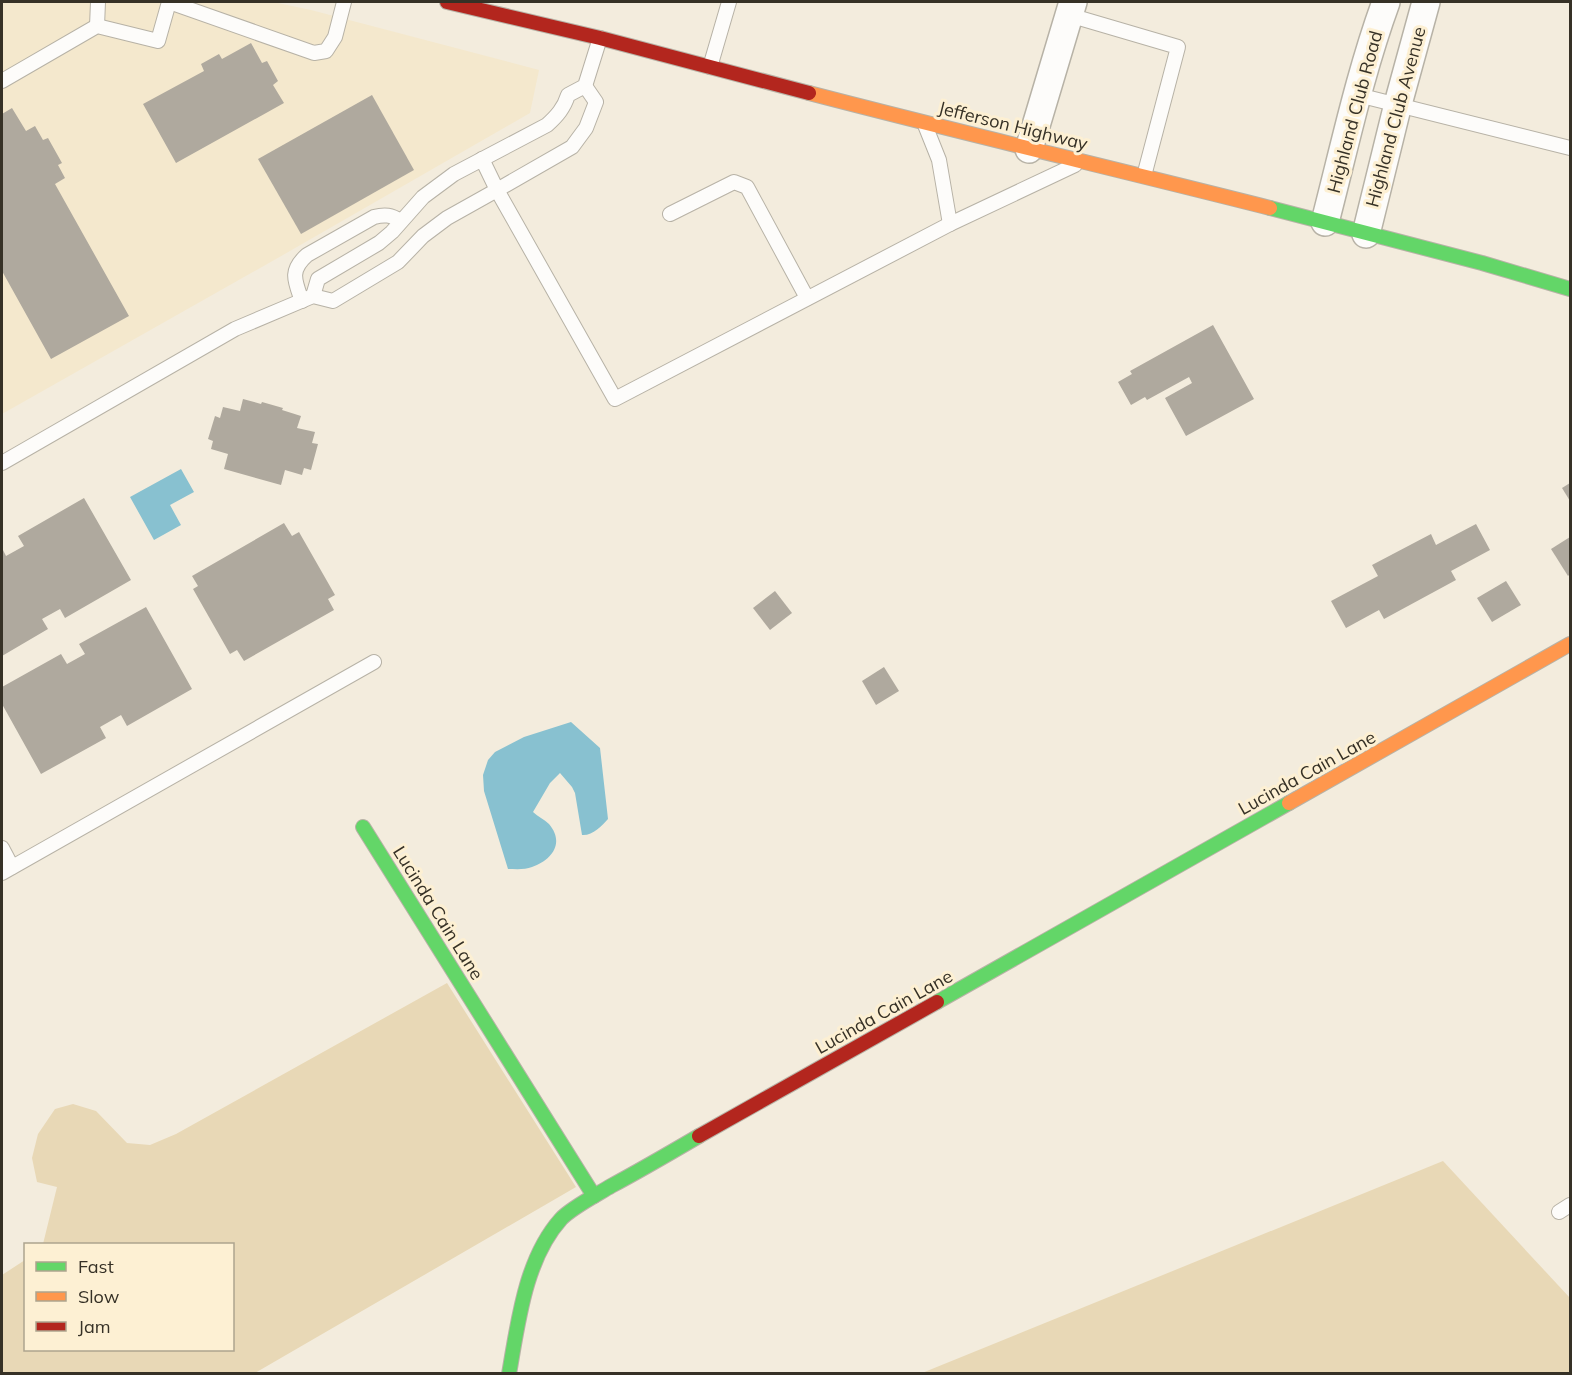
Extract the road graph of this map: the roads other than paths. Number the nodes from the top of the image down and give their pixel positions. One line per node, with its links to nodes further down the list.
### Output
1 (98, 2): 9 (lane)
2 (169, 2): 3 (lane); 9 (lane)
3 (344, 2)
4 (447, 2): 10 (street, Jefferson Highway)
5 (729, 2): 11 (lane)
6 (1386, 2): 14 (street, Highland Club Road)
7 (1426, 2): 15 (street, Highland Club Avenue)
8 (1071, 8): 18 (street); 21 (lane)
9 (97, 26): 12 (lane)
10 (600, 38): 11 (street, Jefferson Highway); 13 (lane)
11 (710, 67): 16 (street, Jefferson Highway)
12 (2, 81)
13 (585, 86): 19 (lane); 22 (lane)
14 (1358, 95): 15 (lane); 25 (street, Highland Club Road)
15 (1398, 104): 17 (lane); 27 (street, Highland Club Avenue)
16 (924, 123): 18 (street, Jefferson Highway); 26 (lane)
17 (1570, 148)
18 (1029, 149): 20 (street, Jefferson Highway)
19 (482, 159): 22 (lane); 24 (lane)
20 (1082, 161): 21 (street, Jefferson Highway); 26 (lane)
21 (1144, 176): 25 (street, Jefferson Highway)
22 (497, 190): 29 (lane); 30 (lane)
23 (670, 214): 30 (lane)
24 (401, 221): 29 (lane); 29 (lane)
25 (1325, 222): 27 (street, Jefferson Highway)
26 (950, 224): 30 (lane)
27 (1366, 234): 28 (street, Jefferson Highway)
28 (1570, 289)
29 (307, 298): 31 (lane)
30 (807, 298)
31 (2, 463)
32 (1570, 644): 37 (street, Lucinda Cain Lane)
33 (374, 662): 36 (lane)
34 (363, 827): 37 (street, Lucinda Cain Lane)
35 (2, 848): 36 (lane)
36 (7, 870)
37 (594, 1196): 38 (street)
38 (509, 1374)

